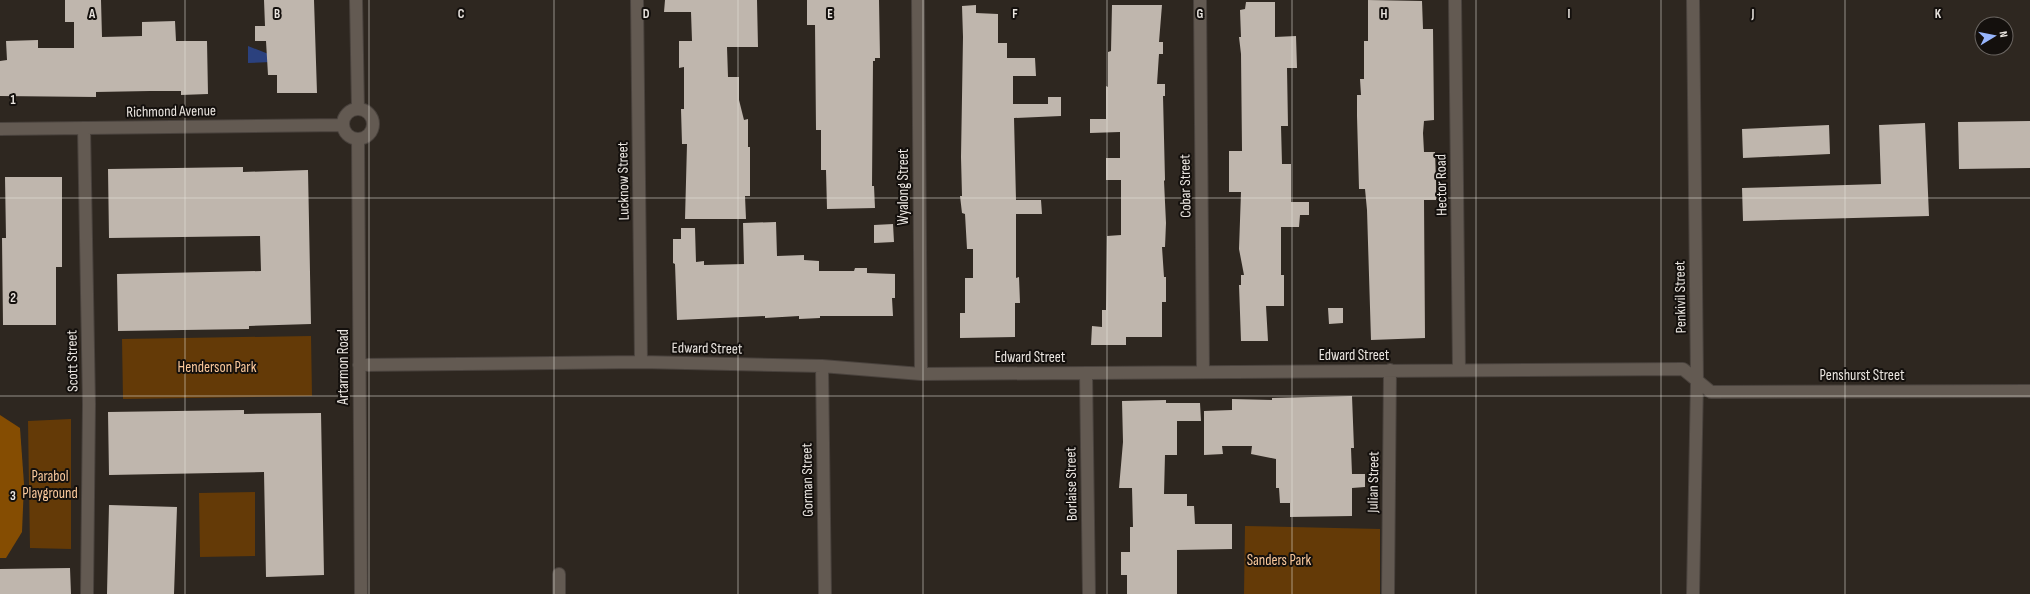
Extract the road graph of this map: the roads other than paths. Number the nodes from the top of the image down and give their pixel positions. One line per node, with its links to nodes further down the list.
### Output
1 (356, 0): 7 (street)
2 (636, 0): 12 (street, Lucknow Street)
3 (918, 0): 19 (street, Wyalong Street)
4 (1200, 0): 17 (street, Cobar Street)
5 (1455, 0): 16 (street, Hector Road)
6 (1693, 0): 20 (street, Penkivil Street)
7 (358, 109): 8 (street); 11 (street)
8 (343, 125): 9 (street, Richmond Avenue); 11 (street)
9 (84, 128): 10 (street, Richmond Avenue); 23 (street, Scott Street)
10 (0, 129)
11 (358, 139): 13 (street, Artarmon Road)
12 (641, 362): 13 (street, Edward Street); 14 (street, Edward Street)
13 (359, 365): 24 (street, Artarmon Road)
14 (822, 366): 19 (street, Edward Street); 26 (street, Gorman Street)
15 (1390, 370): 16 (street, Edward Street); 17 (street, Edward Street); 28 (street, Julian Street)
16 (1459, 370): 20 (street, Edward Street)
17 (1203, 372): 18 (street, Edward Street)
18 (1086, 373): 19 (street, Edward Street); 27 (street, Borlaise Street)
19 (921, 374)
20 (1697, 381): 21 (street, Penshurst Street); 29 (street, Penkivil Street)
21 (2030, 391)
22 (559, 574): 25 (street)
23 (87, 594)
24 (361, 594)
25 (559, 594)
26 (824, 594)
27 (1089, 594)
28 (1388, 594)
29 (1693, 594)

